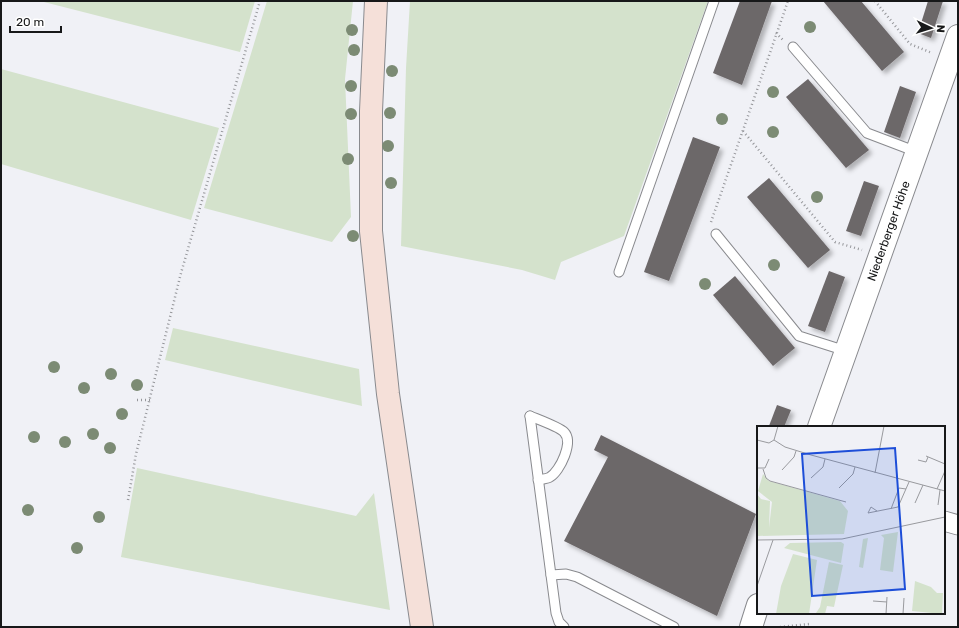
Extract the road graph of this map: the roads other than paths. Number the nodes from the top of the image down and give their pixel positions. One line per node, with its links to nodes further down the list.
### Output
1 (376, 1): 15 (main road)
2 (714, 1): 7 (lane)
3 (958, 36): 5 (street, Niederberger Höhe)
4 (793, 47): 5 (lane)
5 (917, 152): 8 (street, Niederberger Höhe)
6 (716, 234): 8 (lane)
7 (619, 272)
8 (846, 351): 9 (street, Niederberger Höhe)
9 (819, 426)
10 (538, 480): 10 (lane); 13 (lane)
11 (945, 521): 12 (street)
12 (958, 524)
13 (550, 575): 16 (lane); 17 (lane)
14 (757, 608): 18 (street)
15 (422, 627)
16 (564, 627)
17 (674, 627)
18 (751, 627)

